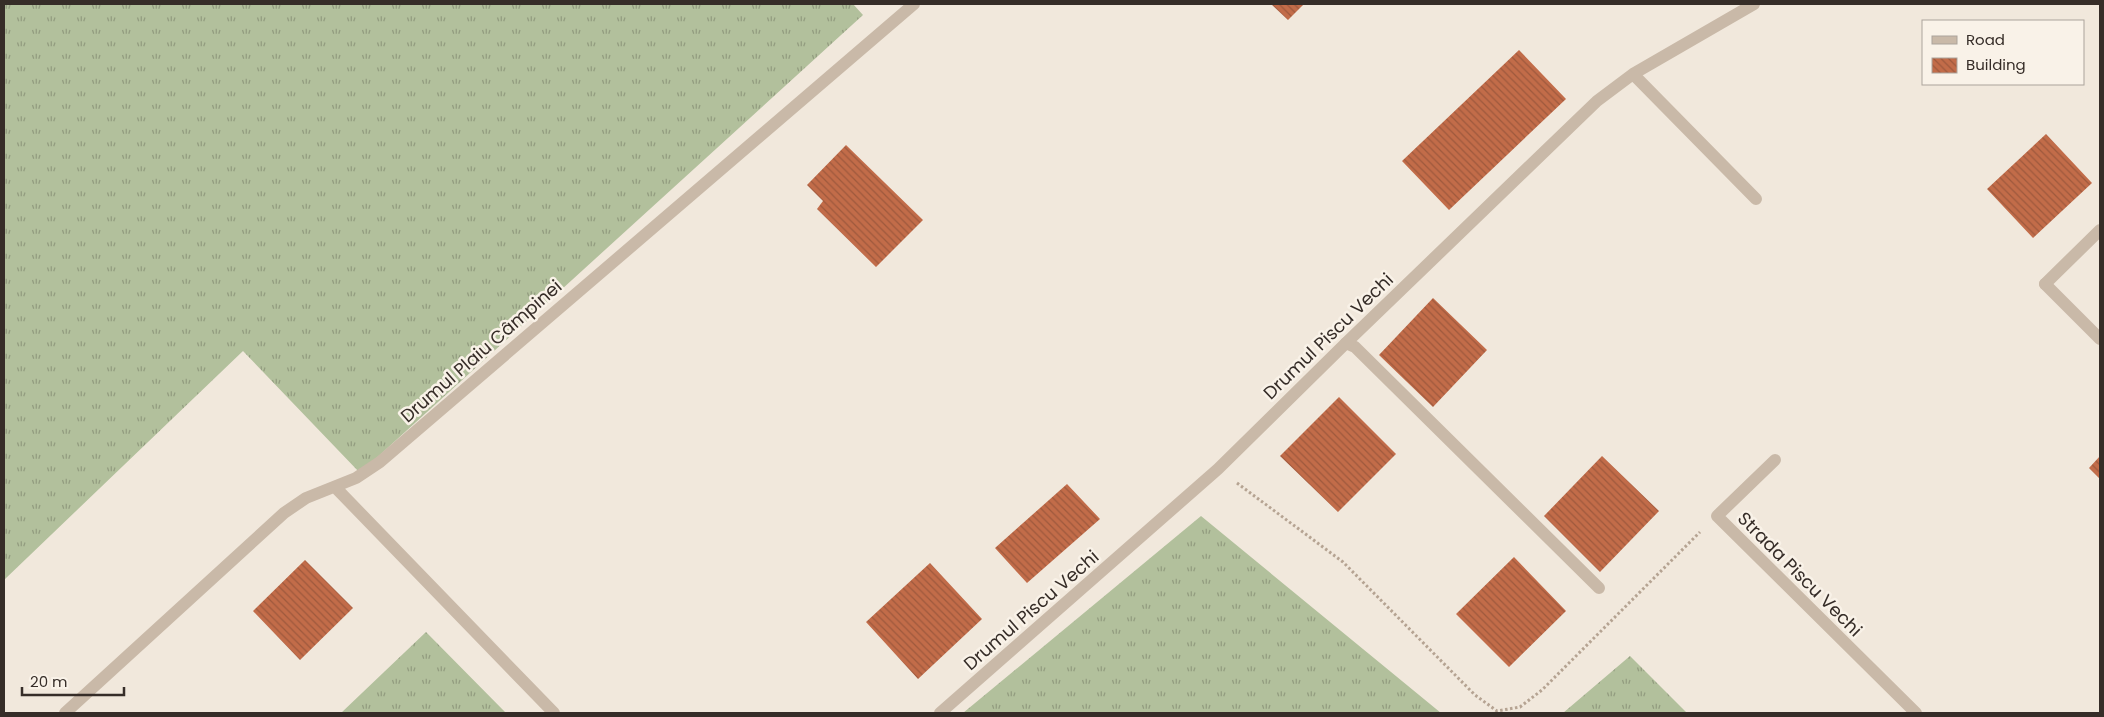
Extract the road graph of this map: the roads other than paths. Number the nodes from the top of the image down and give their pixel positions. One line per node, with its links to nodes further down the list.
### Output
1 (914, 4): 9 (street, Drumul Plaiu Câmpinei)
2 (1754, 4): 3 (street, Drumul Piscu Vechi)
3 (1633, 74): 4 (street); 7 (street, Drumul Piscu Vechi)
4 (1756, 199)
5 (2100, 230): 6 (street)
6 (2100, 339)
7 (1346, 343): 10 (street); 13 (street, Drumul Piscu Vechi)
8 (1775, 460): 14 (street, Strada Piscu Vechi)
9 (335, 487): 11 (street, Drumul Plaiu Câmpinei); 12 (street)
10 (1599, 588)
11 (65, 713)
12 (554, 713)
13 (940, 713)
14 (1916, 713)

